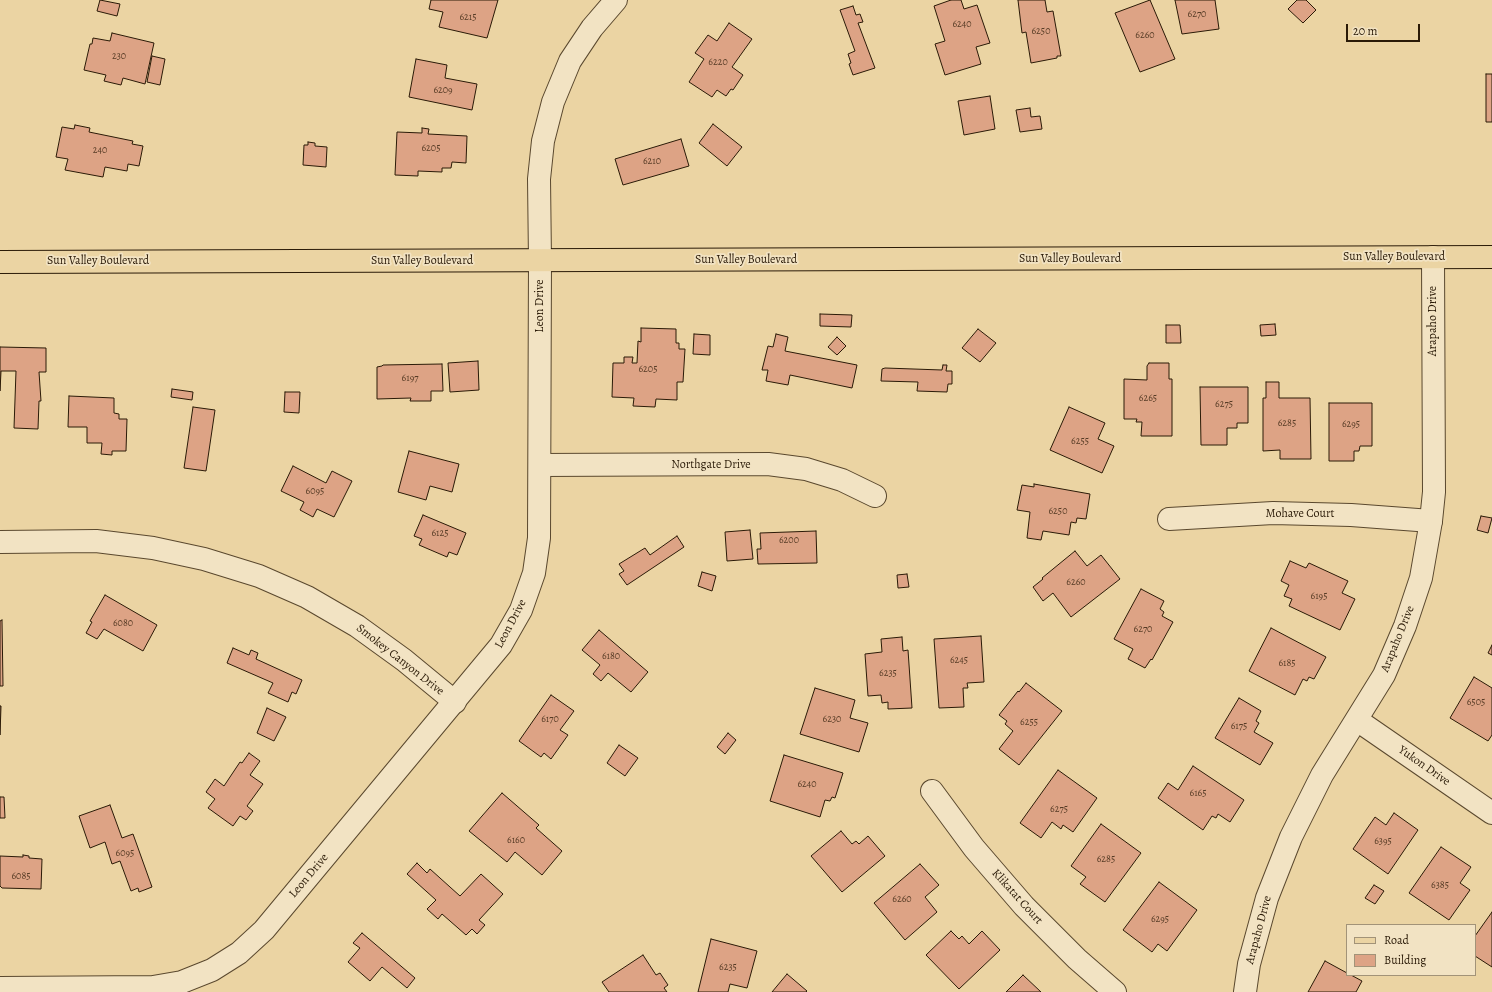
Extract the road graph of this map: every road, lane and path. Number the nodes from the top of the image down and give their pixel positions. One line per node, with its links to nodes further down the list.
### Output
1 (616, 0): 4 (street, Leon Drive)
2 (1492, 256): 3 (main road, Sun Valley Boulevard)
3 (1433, 257): 4 (main road, Sun Valley Boulevard); 9 (street, Arapaho Drive)
4 (540, 261): 5 (main road, Sun Valley Boulevard); 6 (street, Leon Drive)
5 (0, 262)
6 (540, 465): 7 (street, Northgate Drive); 11 (street, Leon Drive)
7 (875, 496)
8 (1169, 519): 9 (street, Mohave Court)
9 (1431, 521): 12 (street, Arapaho Drive)
10 (0, 542): 11 (street, Smokey Canyon Drive)
11 (455, 702): 16 (street, Leon Drive)
12 (1357, 720): 14 (street, Yukon Drive); 18 (street, Arapaho Drive)
13 (932, 790): 17 (street, Klikatat Court)
14 (1492, 813)
15 (0, 988): 16 (street, Leon Drive)
16 (86, 990)
17 (1115, 992)
18 (1245, 992)

